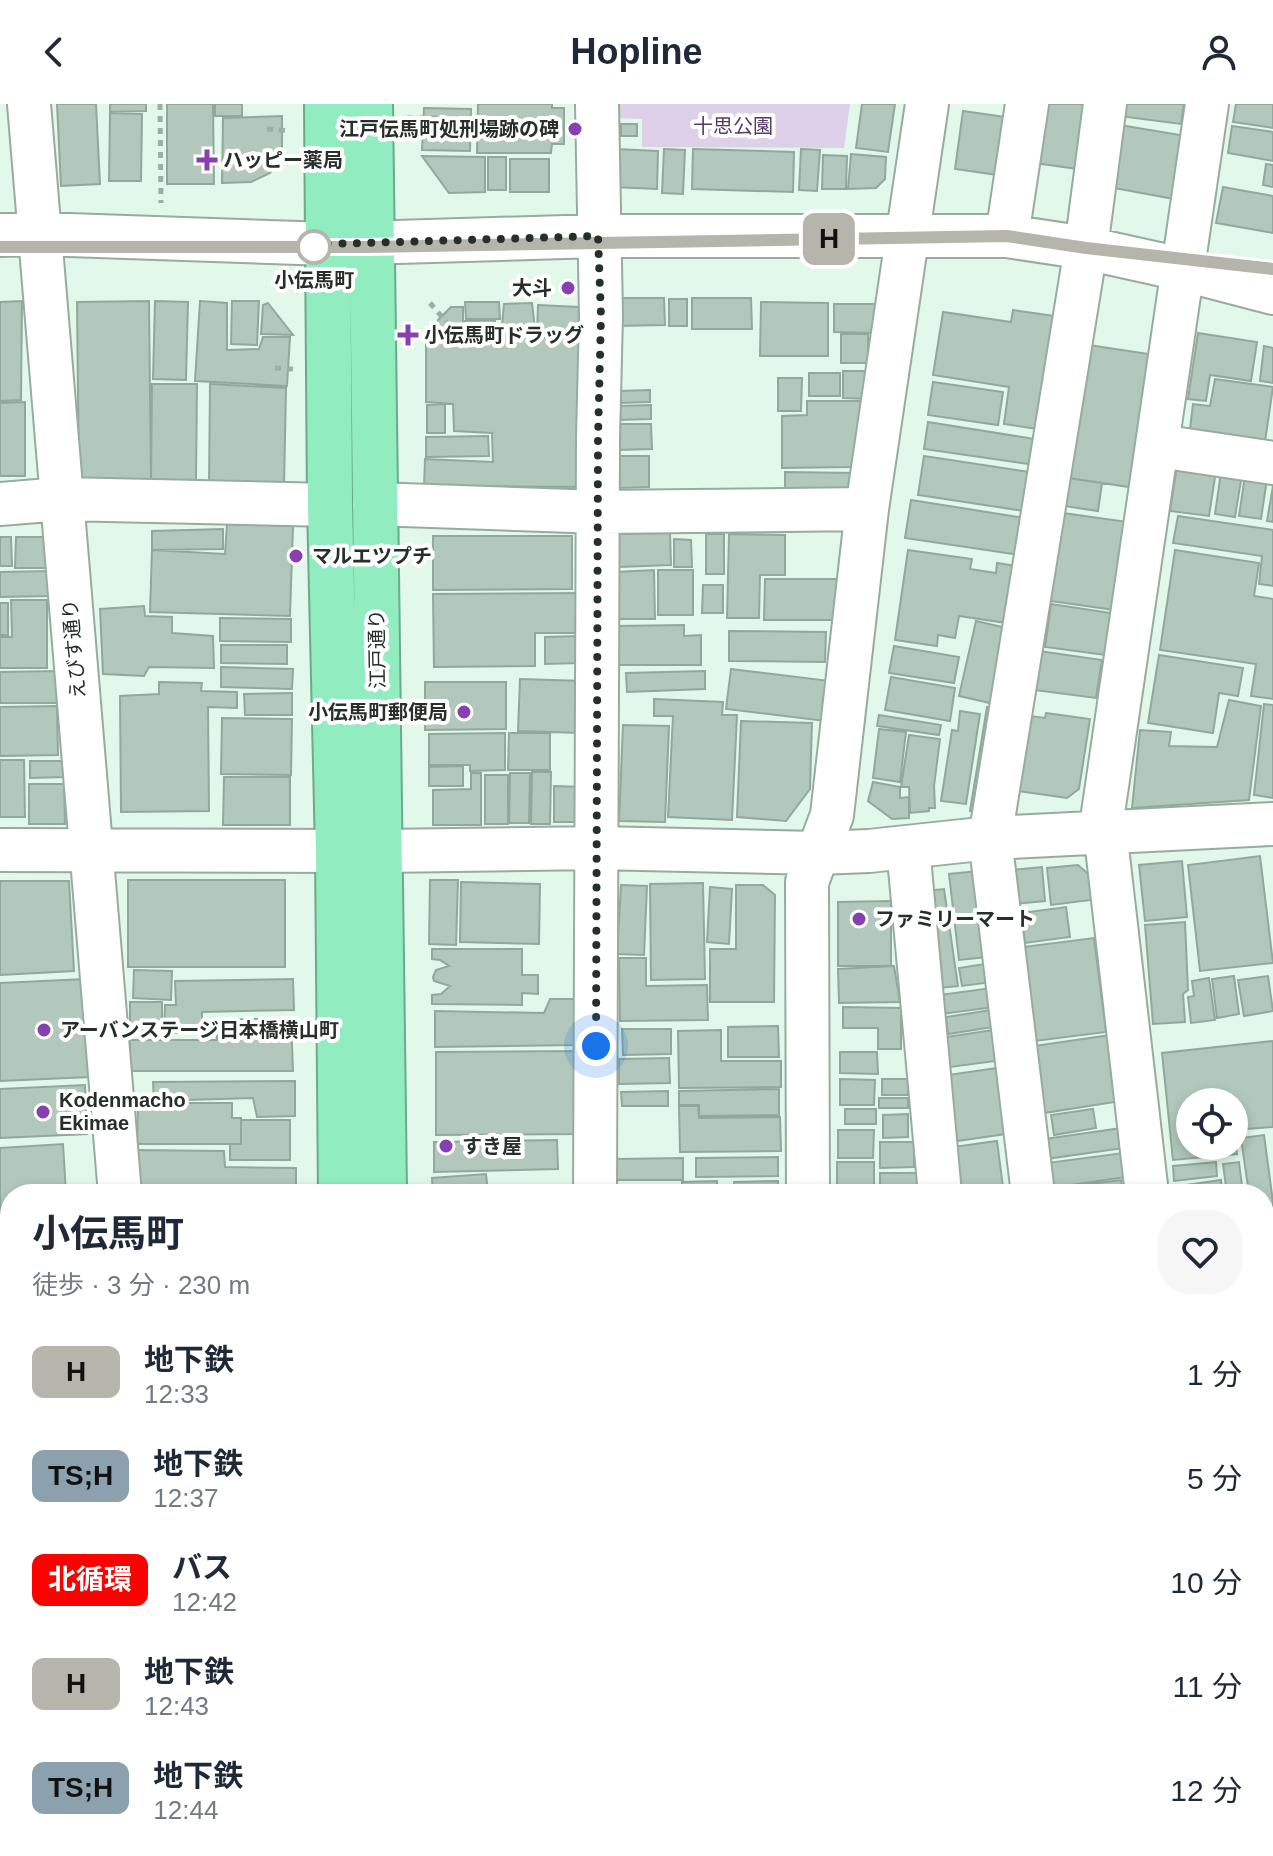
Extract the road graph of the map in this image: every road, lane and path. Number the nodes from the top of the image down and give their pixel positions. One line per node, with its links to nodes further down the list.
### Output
1 (29, 104): 13 (street, えびす通り)
2 (160, 104): 17 (path)
3 (327, 104): 18 (highway, 江戸通り)
4 (597, 104): 15 (street)
5 (927, 104): 14 (street)
6 (1027, 104): 16 (street)
7 (1105, 104): 19 (street)
8 (1207, 104): 20 (street)
9 (388, 111): 10 (path); 18 (highway, 江戸通り)
10 (438, 118)
11 (267, 129): 12 (path)
12 (292, 131)
13 (20, 234): 17 (street); 26 (street, えびす通り)
14 (906, 235): 15 (street); 16 (street); 30 (street)
15 (598, 236): 18 (street); 31 (street)
16 (1007, 236): 19 (street)
17 (161, 238): 18 (street)
18 (349, 243): 28 (highway, 江戸通り); 29 (highway, 江戸通り)
19 (1086, 248): 20 (street); 34 (street)
20 (1181, 269): 21 (street); 24 (street)
21 (1273, 293)
22 (430, 303): 23 (path)
23 (451, 327)
24 (1159, 446): 25 (street); 33 (street)
25 (1273, 463)
26 (61, 499): 27 (street); 29 (street); 38 (street, えびす通り)
27 (0, 504)
28 (374, 504): 31 (street); 40 (highway, 江戸通り)
29 (330, 505): 39 (highway, 江戸通り)
30 (867, 509): 31 (street); 41 (street)
31 (600, 512): 36 (street)
32 (1272, 833): 33 (street)
33 (1106, 834): 34 (street); 49 (street)
34 (990, 838): 35 (street); 48 (street)
35 (908, 847): 41 (street); 47 (street)
36 (597, 848): 40 (street); 41 (street); 45 (street)
37 (0, 850): 38 (street)
38 (90, 850): 39 (street); 42 (street, えびす通り)
39 (338, 851): 40 (street); 43 (highway, 江戸通り)
40 (381, 851): 44 (highway, 江戸通り)
41 (818, 853): 46 (street)
42 (119, 1184)
43 (341, 1184)
44 (384, 1184)
45 (595, 1184)
46 (808, 1184)
47 (939, 1184)
48 (1032, 1184)
49 (1146, 1184)

